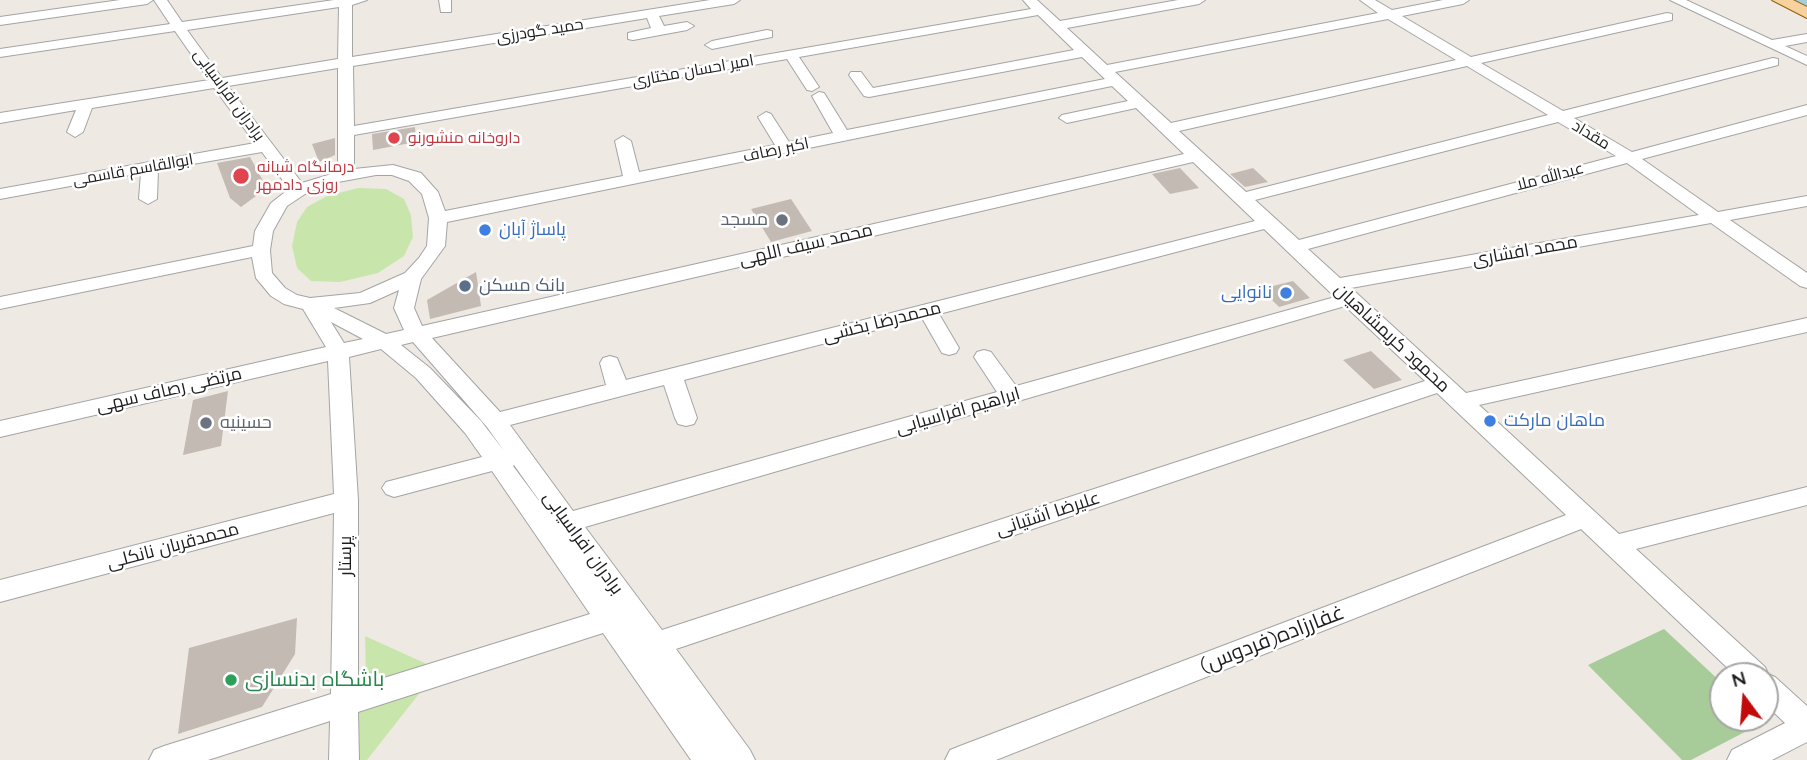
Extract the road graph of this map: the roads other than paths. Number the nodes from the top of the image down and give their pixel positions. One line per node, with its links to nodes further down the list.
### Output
1 (147, 0): 16 (street)
2 (160, 0): 17 (street, برادران افراسیابی)
3 (361, 0): 10 (street)
4 (734, 0): 12 (street, حمید گودرزی)
5 (1199, 0): 19 (street)
6 (1366, 0): 14 (street, مقداد)
7 (1464, 0): 14 (street, اکبر رصاف)
8 (1676, 0): 26 (street)
9 (1780, 0): 13 (main road)
10 (345, 1): 17 (street); 36 (street)
11 (1035, 5): 19 (street, محمود کریمشاهیان); 30 (street, امیر احسان مختاری)
12 (651, 13): 20 (street); 36 (street, حمید گودرزی)
13 (1807, 13)
14 (1390, 15): 33 (street, مقداد); 38 (street, اکبر رصاف)
15 (1667, 17): 33 (street)
16 (0, 21)
17 (179, 26): 22 (street); 39 (street, برادران افراسیابی)
18 (687, 26): 20 (street)
19 (1057, 26): 29 (street, محمود کریمشاهیان)
20 (659, 31): 23 (street)
21 (767, 34): 25 (street)
22 (112, 36): 28 (street); 31 (street)
23 (633, 36)
24 (1807, 38): 26 (street)
25 (741, 39): 27 (street); 32 (street)
26 (1771, 44): 34 (street)
27 (712, 45)
28 (0, 52)
29 (1085, 52): 37 (street); 38 (street, محمود کریمشاهیان)
30 (790, 54): 32 (street, امیر احسان مختاری); 50 (street)
31 (104, 57)
32 (753, 61): 49 (street, امیر احسان مختاری)
33 (1468, 61): 43 (street, مقداد); 47 (street)
34 (1807, 61)
35 (1773, 62): 43 (street)
36 (345, 63): 39 (street, حمید گودرزی); 49 (street)
37 (856, 75)
38 (1109, 75): 40 (street, محمود کریمشاهیان); 50 (street, اکبر رصاف)
39 (218, 83): 41 (street, حمید گودرزی); 52 (street, برادران افراسیابی)
40 (1139, 103): 46 (street); 47 (street, محمود کریمشاهیان)
41 (86, 104): 45 (street, حمید گودرزی); 48 (street)
42 (1807, 110): 55 (street, عبدالله ملا)
43 (1560, 116): 55 (street, مقداد); 61 (street)
44 (766, 117): 53 (street)
45 (0, 118)
46 (1067, 118)
47 (1167, 129): 54 (street, محمود کریمشاهیان)
48 (75, 132)
49 (346, 132): 57 (street)
50 (843, 136): 53 (street, اکبر رصاف)
51 (623, 141): 58 (street)
52 (266, 146): 56 (street, ابوالقاسم قاسمی); 59 (street, برادران افراسیابی)
53 (785, 148): 58 (street, اکبر رصاف)
54 (1197, 156): 61 (street, محمود کریمشاهیان); 76 (street, محمد سیف اللهی)
55 (1626, 156): 64 (street, مقداد); 67 (street, عبدالله ملا)
56 (150, 167): 60 (street, ابوالقاسم قاسمی); 62 (street)
57 (346, 174): 59 (street); 65 (street)
58 (632, 179): 65 (street, اکبر رصاف)
59 (299, 190): 68 (street)
60 (0, 194)
61 (1241, 198): 66 (street, محمود کریمشاهیان)
62 (148, 200)
63 (1807, 201): 64 (street, محمد افشاری)
64 (1714, 217): 70 (street, مقداد); 71 (street, محمد افشاری)
65 (438, 218): 69 (street)
66 (1268, 223): 67 (street, محمود کریمشاهیان); 74 (street, محمدرضا بخشی)
67 (1294, 247): 71 (street, محمود کریمشاهیان)
68 (261, 250): 72 (street); 73 (street)
69 (412, 277): 73 (street); 76 (street)
70 (1807, 282)
71 (1342, 292): 83 (street, محمود کریمشاهیان); 85 (street, ابراهیم افراسیابی)
72 (0, 303)
73 (310, 304): 77 (street, برادران افراسیابی); 79 (street)
74 (927, 310): 78 (street); 82 (street, محمدرضا بخشی)
75 (1807, 325): 86 (street)
76 (416, 334): 77 (street, محمد سیف اللهی); 88 (street, برادران افراسیابی)
77 (383, 341): 79 (street, مرتضی رصاف سهی); 90 (street, برادران افراسیابی)
78 (949, 348)
79 (338, 351): 89 (street, مرتضی رصاف سهی); 93 (street, پرستار)
80 (985, 358): 85 (street)
81 (610, 363): 84 (street)
82 (672, 376): 84 (street, محمدرضا بخشی); 87 (street)
83 (1440, 384): 86 (street, محمود کریمشاهیان); 99 (street, علیرضا آشتیانی)
84 (618, 390): 88 (street, محمدرضا بخشی)
85 (1011, 396): 95 (street, ابراهیم افراسیابی)
86 (1460, 402): 94 (street, محمود کریمشاهیان)
87 (686, 418)
88 (495, 421): 90 (street, برادران افراسیابی)
89 (0, 429)
90 (508, 459): 91 (street); 95 (street, برادران افراسیابی)
91 (394, 488)
92 (1807, 496): 96 (street)
93 (346, 500): 97 (street, محمدقربان نانکلی); 102 (street, پرستار)
94 (1584, 518): 96 (street, محمود کریمشاهیان); 108 (street, غفارزاده(فردوس))
95 (556, 526): 98 (street, برادران افراسیابی); 99 (street, برادران افراسیابی)
96 (1614, 545): 100 (street, محمود کریمشاهیان)
97 (0, 591)
98 (609, 620): 102 (street); 106 (street, برادران افراسیابی)
99 (656, 644): 107 (street, برادران افراسیابی)
100 (1740, 662)
101 (1779, 699): 103 (street)
102 (344, 704): 104 (street); 105 (street, پرستار)
103 (1807, 726): 109 (street)
104 (164, 760)
105 (344, 760)
106 (708, 760)
107 (740, 760)
108 (960, 760)
109 (1742, 760)

